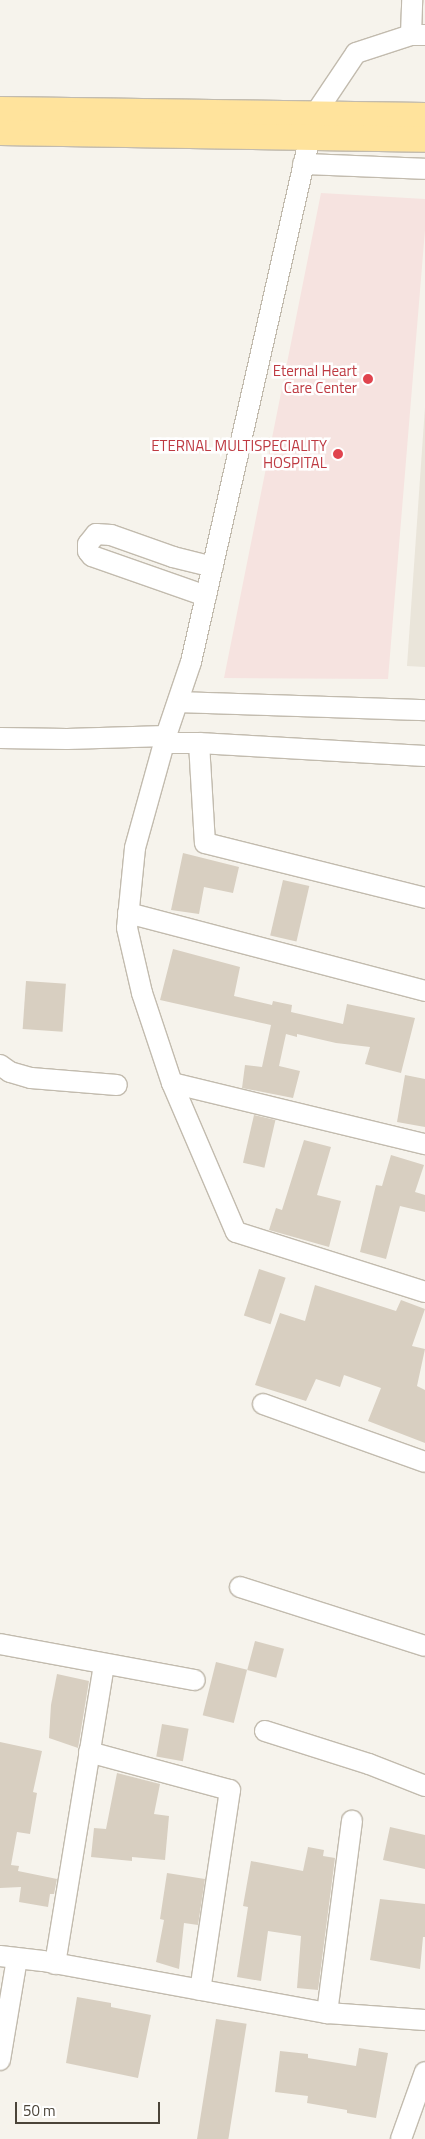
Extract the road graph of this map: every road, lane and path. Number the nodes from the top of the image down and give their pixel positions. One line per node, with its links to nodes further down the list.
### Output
1 (412, 0): 2 (street)
2 (418, 35): 5 (street)
3 (0, 109): 5 (main road)
4 (425, 116): 5 (main road)
5 (312, 126): 6 (main road); 7 (main road); 8 (street)
6 (0, 132)
7 (425, 139)
8 (303, 164): 9 (street); 10 (street)
9 (425, 169)
10 (213, 566): 11 (street); 11 (street)
11 (206, 596): 12 (street)
12 (179, 702): 13 (street); 15 (street)
13 (425, 710)
14 (0, 738): 15 (street)
15 (165, 740): 16 (street); 19 (street)
16 (199, 743): 17 (street); 18 (street)
17 (425, 756)
18 (425, 898)
19 (128, 913): 20 (street); 22 (street)
20 (425, 991)
21 (0, 1065): 23 (street)
22 (172, 1083): 24 (street); 25 (street)
23 (117, 1085)
24 (425, 1144)
25 (425, 1292)
26 (263, 1404): 27 (street)
27 (425, 1462)
28 (240, 1587): 30 (street)
29 (0, 1644): 31 (street)
30 (425, 1646)
31 (104, 1665): 32 (street); 34 (street)
32 (195, 1680)
33 (265, 1731): 35 (street)
34 (89, 1752): 38 (street); 39 (street)
35 (425, 1786)
36 (352, 1821): 40 (street)
37 (9, 1957): 38 (street); 42 (street)
38 (54, 1964): 39 (street)
39 (200, 1990): 40 (street)
40 (327, 2013): 41 (street)
41 (425, 2020)
42 (0, 2060)
43 (425, 2072): 44 (street)
44 (401, 2139)

